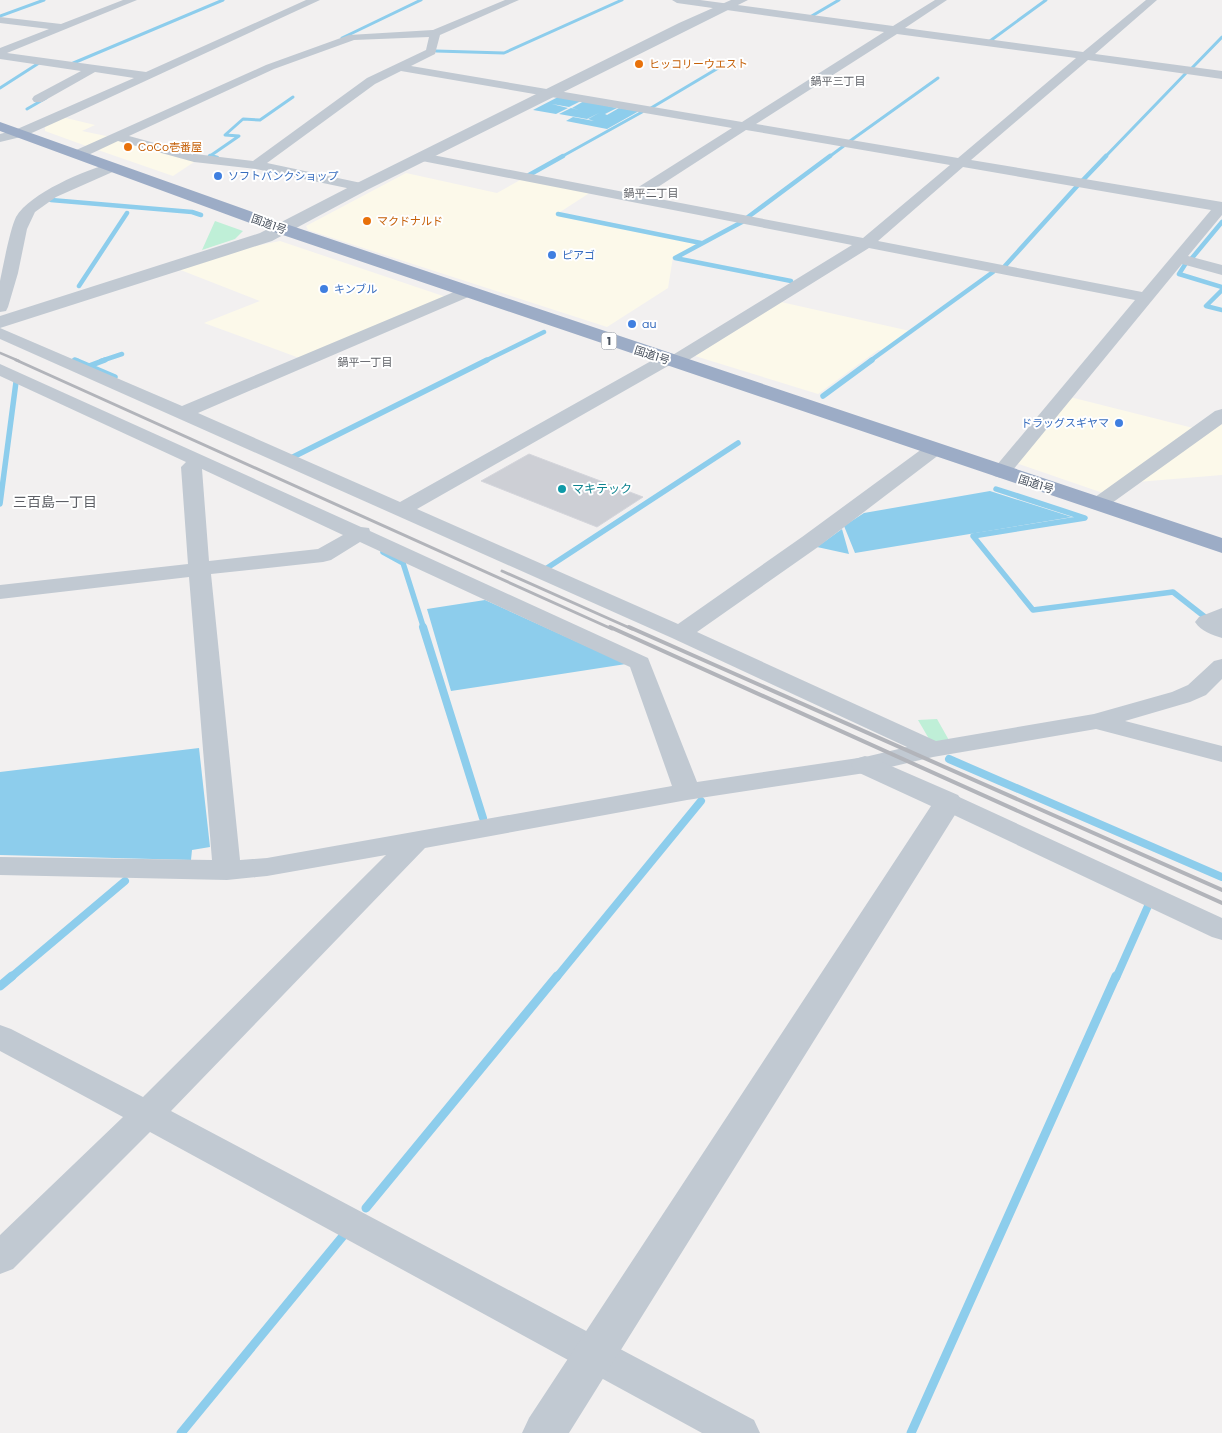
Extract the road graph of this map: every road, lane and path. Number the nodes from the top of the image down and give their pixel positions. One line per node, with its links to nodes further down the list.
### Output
1 (132, 0): 10 (street)
2 (314, 0): 23 (street)
3 (514, 0): 12 (street)
4 (676, 0): 8 (street)
5 (741, 0): 8 (street)
6 (942, 0): 11 (street)
7 (1152, 0): 13 (street)
8 (724, 7): 11 (street); 24 (street)
9 (0, 20): 10 (street)
10 (62, 28): 15 (street)
11 (894, 31): 17 (street); 27 (street)
12 (435, 33): 21 (street); 29 (street)
13 (1103, 41): 14 (street); 17 (street)
14 (1122, 44)
15 (0, 52)
16 (0, 56): 20 (street)
17 (1085, 56): 19 (street); 33 (street)
18 (1173, 56): 19 (street)
19 (1164, 67): 22 (street)
20 (93, 68): 23 (street); 25 (street)
21 (397, 68): 24 (street); 34 (street)
22 (1222, 75)
23 (148, 76): 28 (street)
24 (549, 93): 27 (street); 32 (street)
25 (38, 99)
26 (0, 126): 28 (highway, 国道1号 / 1)
27 (744, 126): 33 (street); 37 (street)
28 (20, 133): 30 (street); 31 (highway, 国道1号 / 1)
29 (118, 137): 31 (street); 34 (street)
30 (0, 138)
31 (79, 154): 35 (highway, 国道1号 / 1)
32 (422, 157): 36 (street); 37 (street)
33 (960, 162): 38 (street); 40 (street)
34 (256, 165): 36 (street)
35 (112, 167): 39 (highway, 国道1号 / 1); 42 (street)
36 (361, 187): 39 (street)
37 (630, 198): 40 (street)
38 (1222, 206): 41 (street)
39 (280, 228): 44 (highway, 国道1号 / 1); 47 (street)
40 (866, 243): 45 (street); 49 (street)
41 (1180, 258): 43 (street); 45 (street)
42 (7, 261): 46 (street)
43 (1222, 270)
44 (466, 292): 49 (highway, 国道1号 / 1); 51 (street)
45 (1145, 297): 55 (street)
46 (0, 307)
47 (0, 322)
48 (0, 334): 51 (street)
49 (669, 361): 53 (highway, 国道1号 / 1); 57 (street)
50 (0, 369): 54 (street)
51 (182, 413): 57 (street)
52 (1221, 416): 56 (street)
53 (933, 450): 55 (highway, 国道1号 / 1); 64 (street)
54 (201, 461): 58 (street); 60 (street)
55 (1001, 472): 56 (highway, 国道1号 / 1)
56 (1098, 504): 59 (highway, 国道1号 / 1)
57 (401, 510): 64 (street)
58 (361, 533): 60 (street); 70 (street)
59 (1222, 546)
60 (199, 569): 61 (street); 74 (street)
61 (0, 592)
62 (1222, 615): 63 (street)
63 (1222, 631)
64 (680, 633): 67 (street)
65 (1222, 666): 66 (street)
66 (1096, 721): 67 (street); 68 (street)
67 (934, 749): 69 (street)
68 (1222, 754)
69 (865, 765): 70 (street); 71 (street)
70 (687, 792): 72 (street)
71 (948, 802): 75 (street); 79 (street)
72 (418, 839): 74 (street); 77 (street)
73 (0, 866): 74 (street)
74 (227, 870)
75 (1222, 930)
76 (0, 1037): 77 (street)
77 (147, 1114): 78 (street); 79 (street)
78 (0, 1258)
79 (593, 1355): 80 (street); 81 (street)
80 (544, 1433)
81 (740, 1433)

